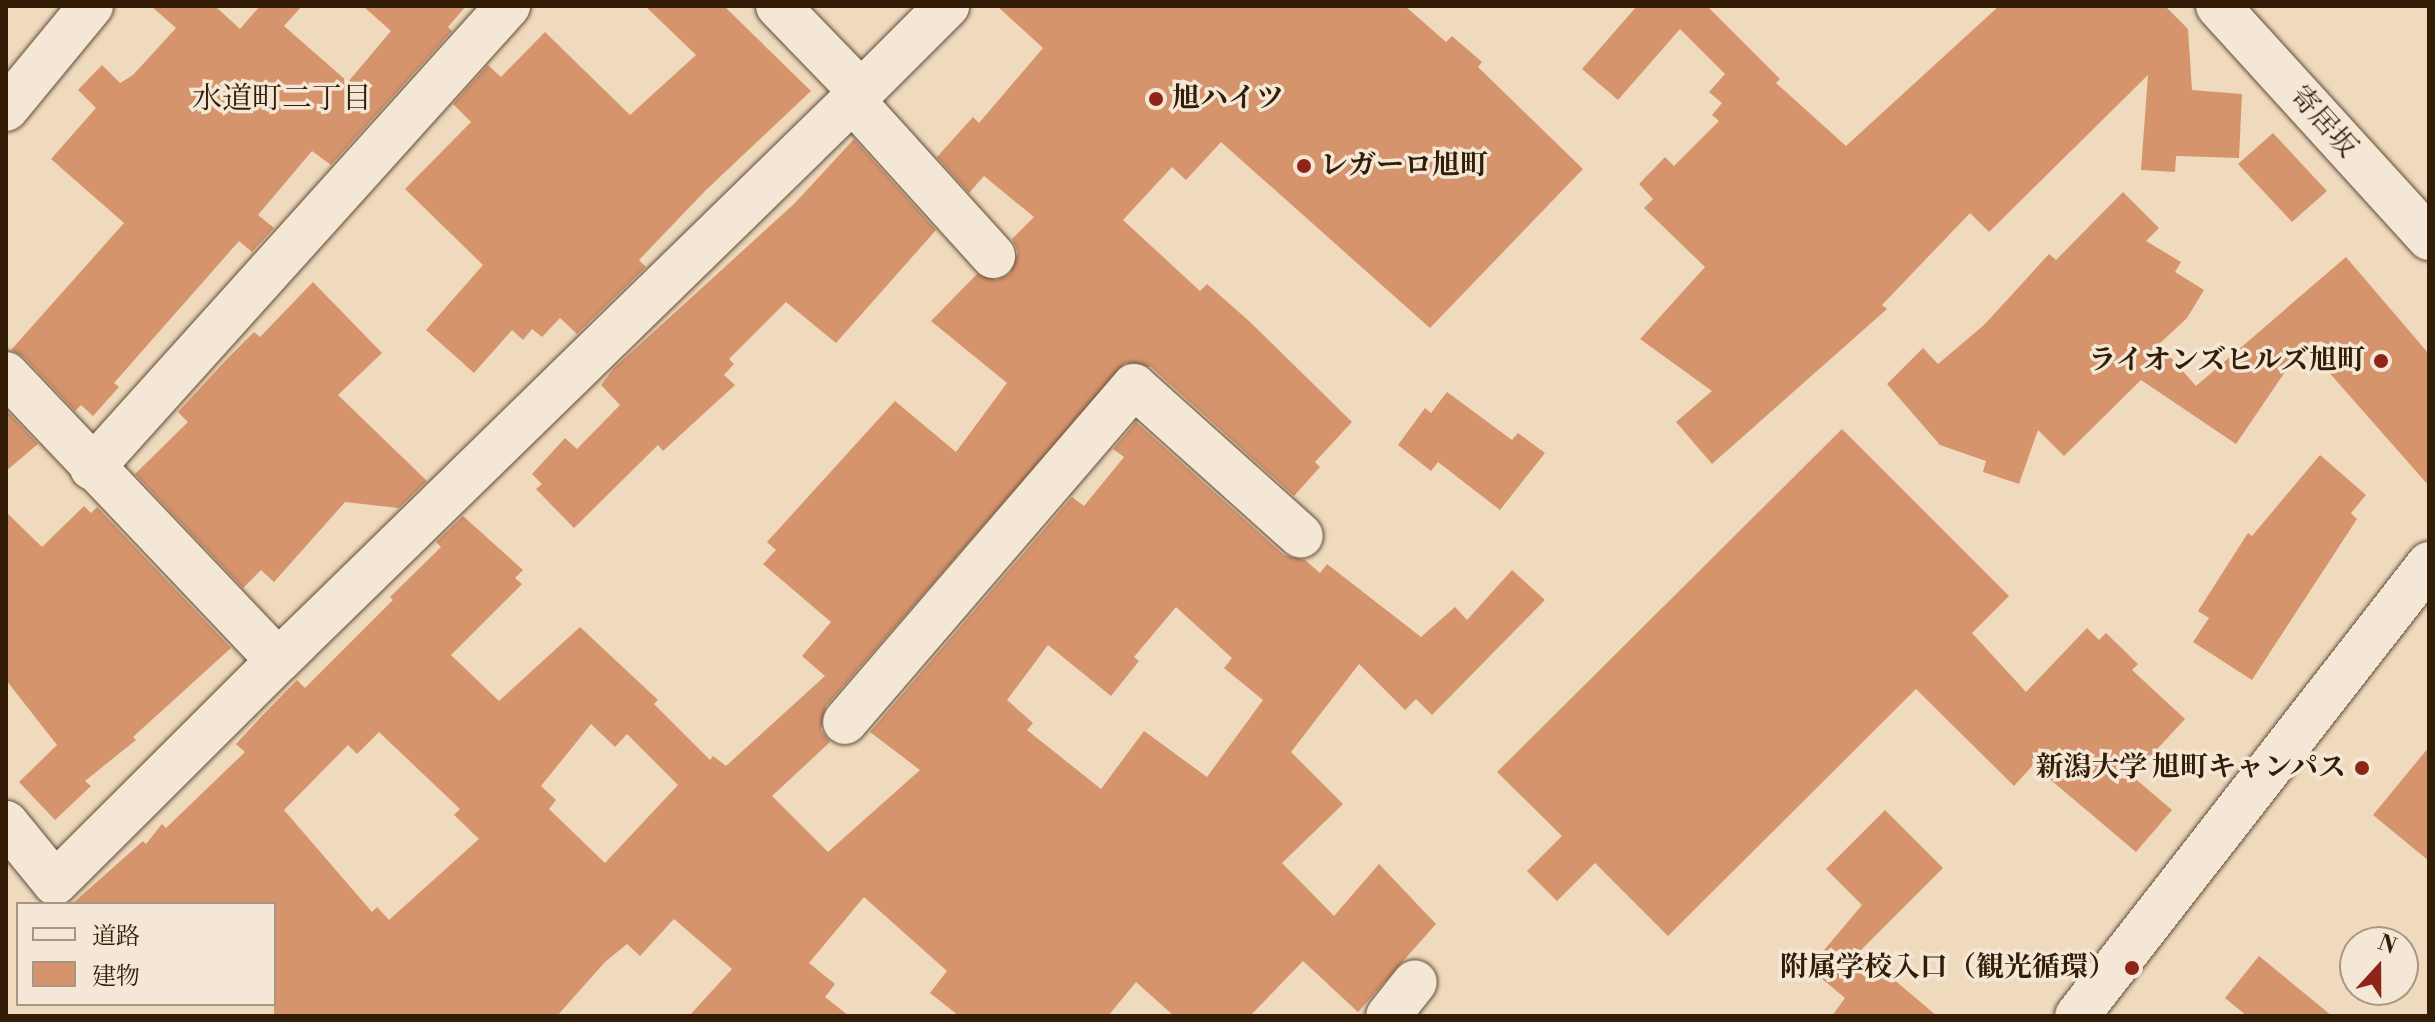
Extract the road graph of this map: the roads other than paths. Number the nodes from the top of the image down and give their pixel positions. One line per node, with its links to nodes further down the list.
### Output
1 (91, 6): 7 (street)
2 (508, 6): 11 (street)
3 (778, 6): 6 (street)
4 (947, 6): 6 (street)
5 (2218, 6): 8 (street, 寄居坂)
6 (857, 96): 9 (street); 14 (street)
7 (6, 109)
8 (2429, 238)
9 (993, 256)
10 (6, 374): 11 (street)
11 (92, 468): 14 (street)
12 (1301, 536): 15 (street)
13 (2429, 564): 19 (street)
14 (278, 661): 16 (street)
15 (845, 722)
16 (6, 823)
17 (1415, 982): 18 (street)
18 (1388, 1016)
19 (2077, 1016)

